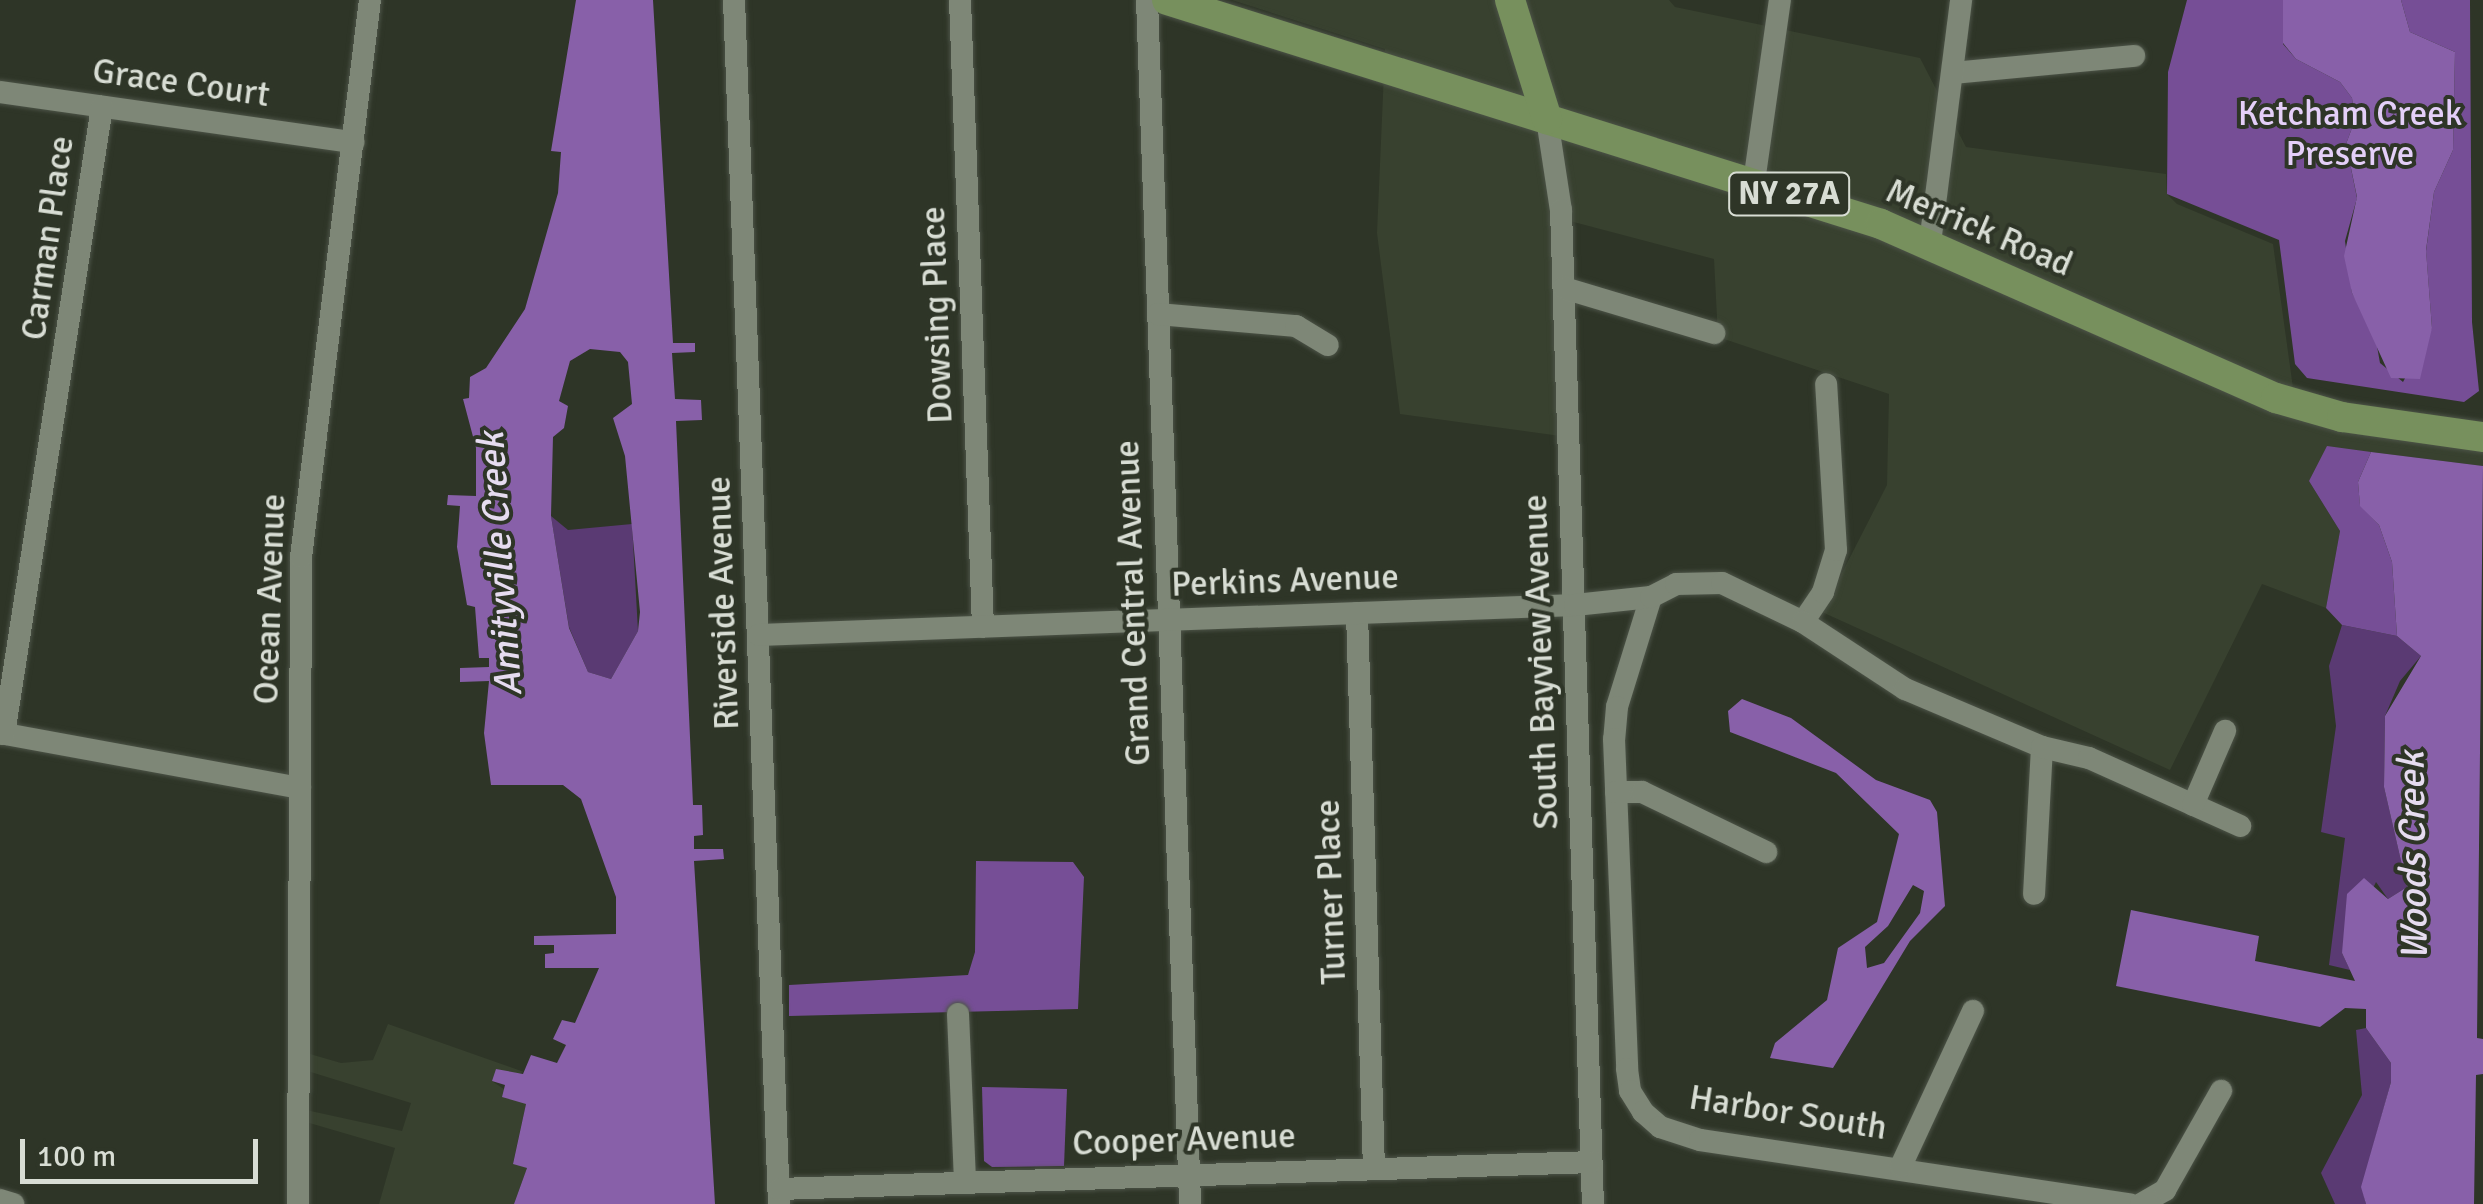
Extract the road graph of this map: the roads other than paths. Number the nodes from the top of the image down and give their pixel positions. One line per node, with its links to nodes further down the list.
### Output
1 (370, 0): 14 (street, Ocean Avenue)
2 (734, 0): 29 (street, Riverside Avenue)
3 (960, 0): 28 (street, Dowsing Place)
4 (1147, 0): 18 (street, Grand Central Avenue)
5 (1167, 0): 13 (main road, Merrick Road / NY 27A)
6 (1510, 0): 13 (main road)
7 (1780, 0): 15 (street)
8 (1961, 0): 10 (street)
9 (2134, 56): 10 (street)
10 (1953, 74): 16 (street)
11 (0, 92): 12 (street, Grace Court)
12 (102, 107): 14 (street, Grace Court); 31 (street, Carman Place)
13 (1547, 120): 15 (main road, Merrick Road / NY 27A); 17 (street, South Bayview Avenue)
14 (353, 142): 33 (street, Ocean Avenue)
15 (1754, 182): 16 (main road, Merrick Road / NY 27A)
16 (1930, 244): 22 (main road, Merrick Road)
17 (1564, 288): 19 (street); 24 (street, South Bayview Avenue)
18 (1158, 314): 20 (street); 26 (street, Grand Central Avenue)
19 (1714, 333)
20 (1328, 345)
21 (1826, 384): 27 (street)
22 (2483, 437)
23 (1652, 597): 24 (street, Perkins Avenue); 27 (street, Perkins Avenue); 34 (street, Harbor South)
24 (1575, 605): 25 (street, Perkins Avenue); 42 (street, South Bayview Avenue)
25 (1357, 613): 26 (street, Perkins Avenue); 44 (street, Turner Place)
26 (1168, 620): 28 (street, Perkins Avenue); 45 (street, Grand Central Avenue)
27 (1803, 622): 32 (street, Perkins Avenue)
28 (983, 627): 29 (street, Perkins Avenue)
29 (759, 635): 47 (street, Riverside Avenue)
30 (2225, 730): 35 (street)
31 (2, 733): 33 (street)
32 (2042, 748): 35 (street, Perkins Avenue); 38 (street)
33 (300, 788): 50 (street, Ocean Avenue)
34 (1616, 792): 37 (street); 43 (street, Harbor South)
35 (2194, 805): 36 (street, Perkins Avenue)
36 (2240, 826)
37 (1766, 852)
38 (2034, 894)
39 (1974, 1010): 43 (street)
40 (958, 1014): 46 (street)
41 (2221, 1091): 54 (street)
42 (1592, 1162): 44 (street, Cooper Avenue); 52 (street, South Bayview Avenue)
43 (1901, 1166): 53 (street, Harbor South)
44 (1374, 1169): 45 (street, Cooper Avenue)
45 (1190, 1175): 46 (street, Cooper Avenue); 51 (street, Grand Central Avenue)
46 (973, 1190): 47 (street, Cooper Avenue)
47 (779, 1196)
48 (0, 1200): 49 (street)
49 (13, 1204)
50 (298, 1204)
51 (1190, 1204)
52 (1592, 1204)
53 (2130, 1204)
54 (2141, 1204)

